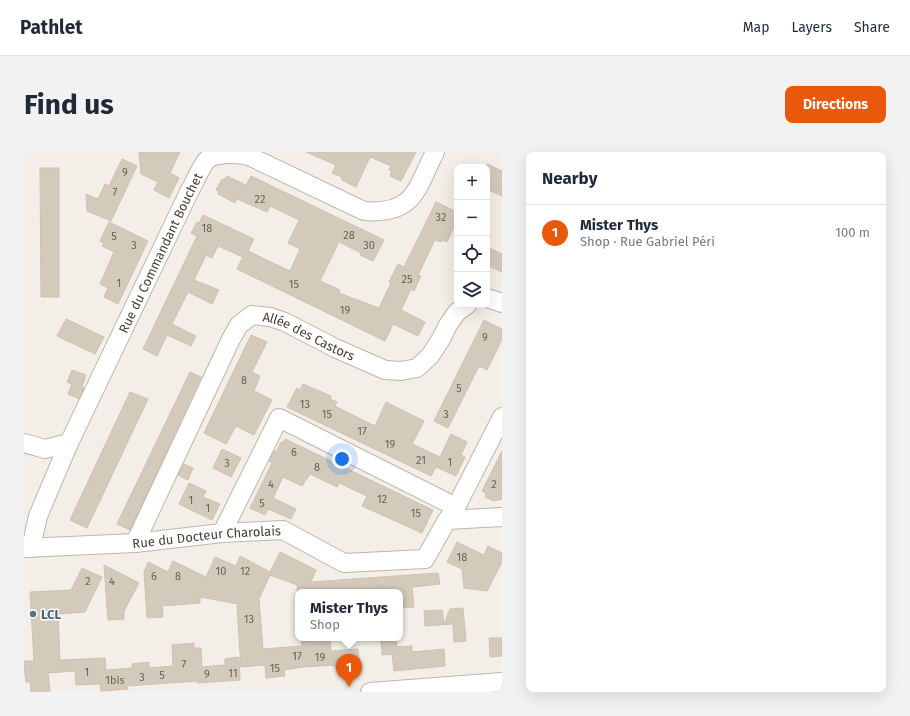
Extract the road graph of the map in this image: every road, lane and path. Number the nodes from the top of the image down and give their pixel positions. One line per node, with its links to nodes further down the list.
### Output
1 (435, 152): 7 (street, Rue du Commandant Bouchet)
2 (490, 299): 3 (street)
3 (502, 303)
4 (463, 308): 11 (street, Allée des Castors)
5 (502, 417): 8 (street)
6 (24, 443): 7 (street)
7 (69, 443): 12 (street, Rue du Commandant Bouchet)
8 (452, 514): 9 (street); 10 (street, Rue du Docteur Charolais); 10 (street)
9 (502, 517)
10 (222, 533): 11 (street, Rue du Docteur Charolais)
11 (135, 543): 12 (street, Rue du Docteur Charolais)
12 (28, 548)
13 (502, 682): 14 (street)
14 (413, 690): 15 (street)
15 (370, 692)

